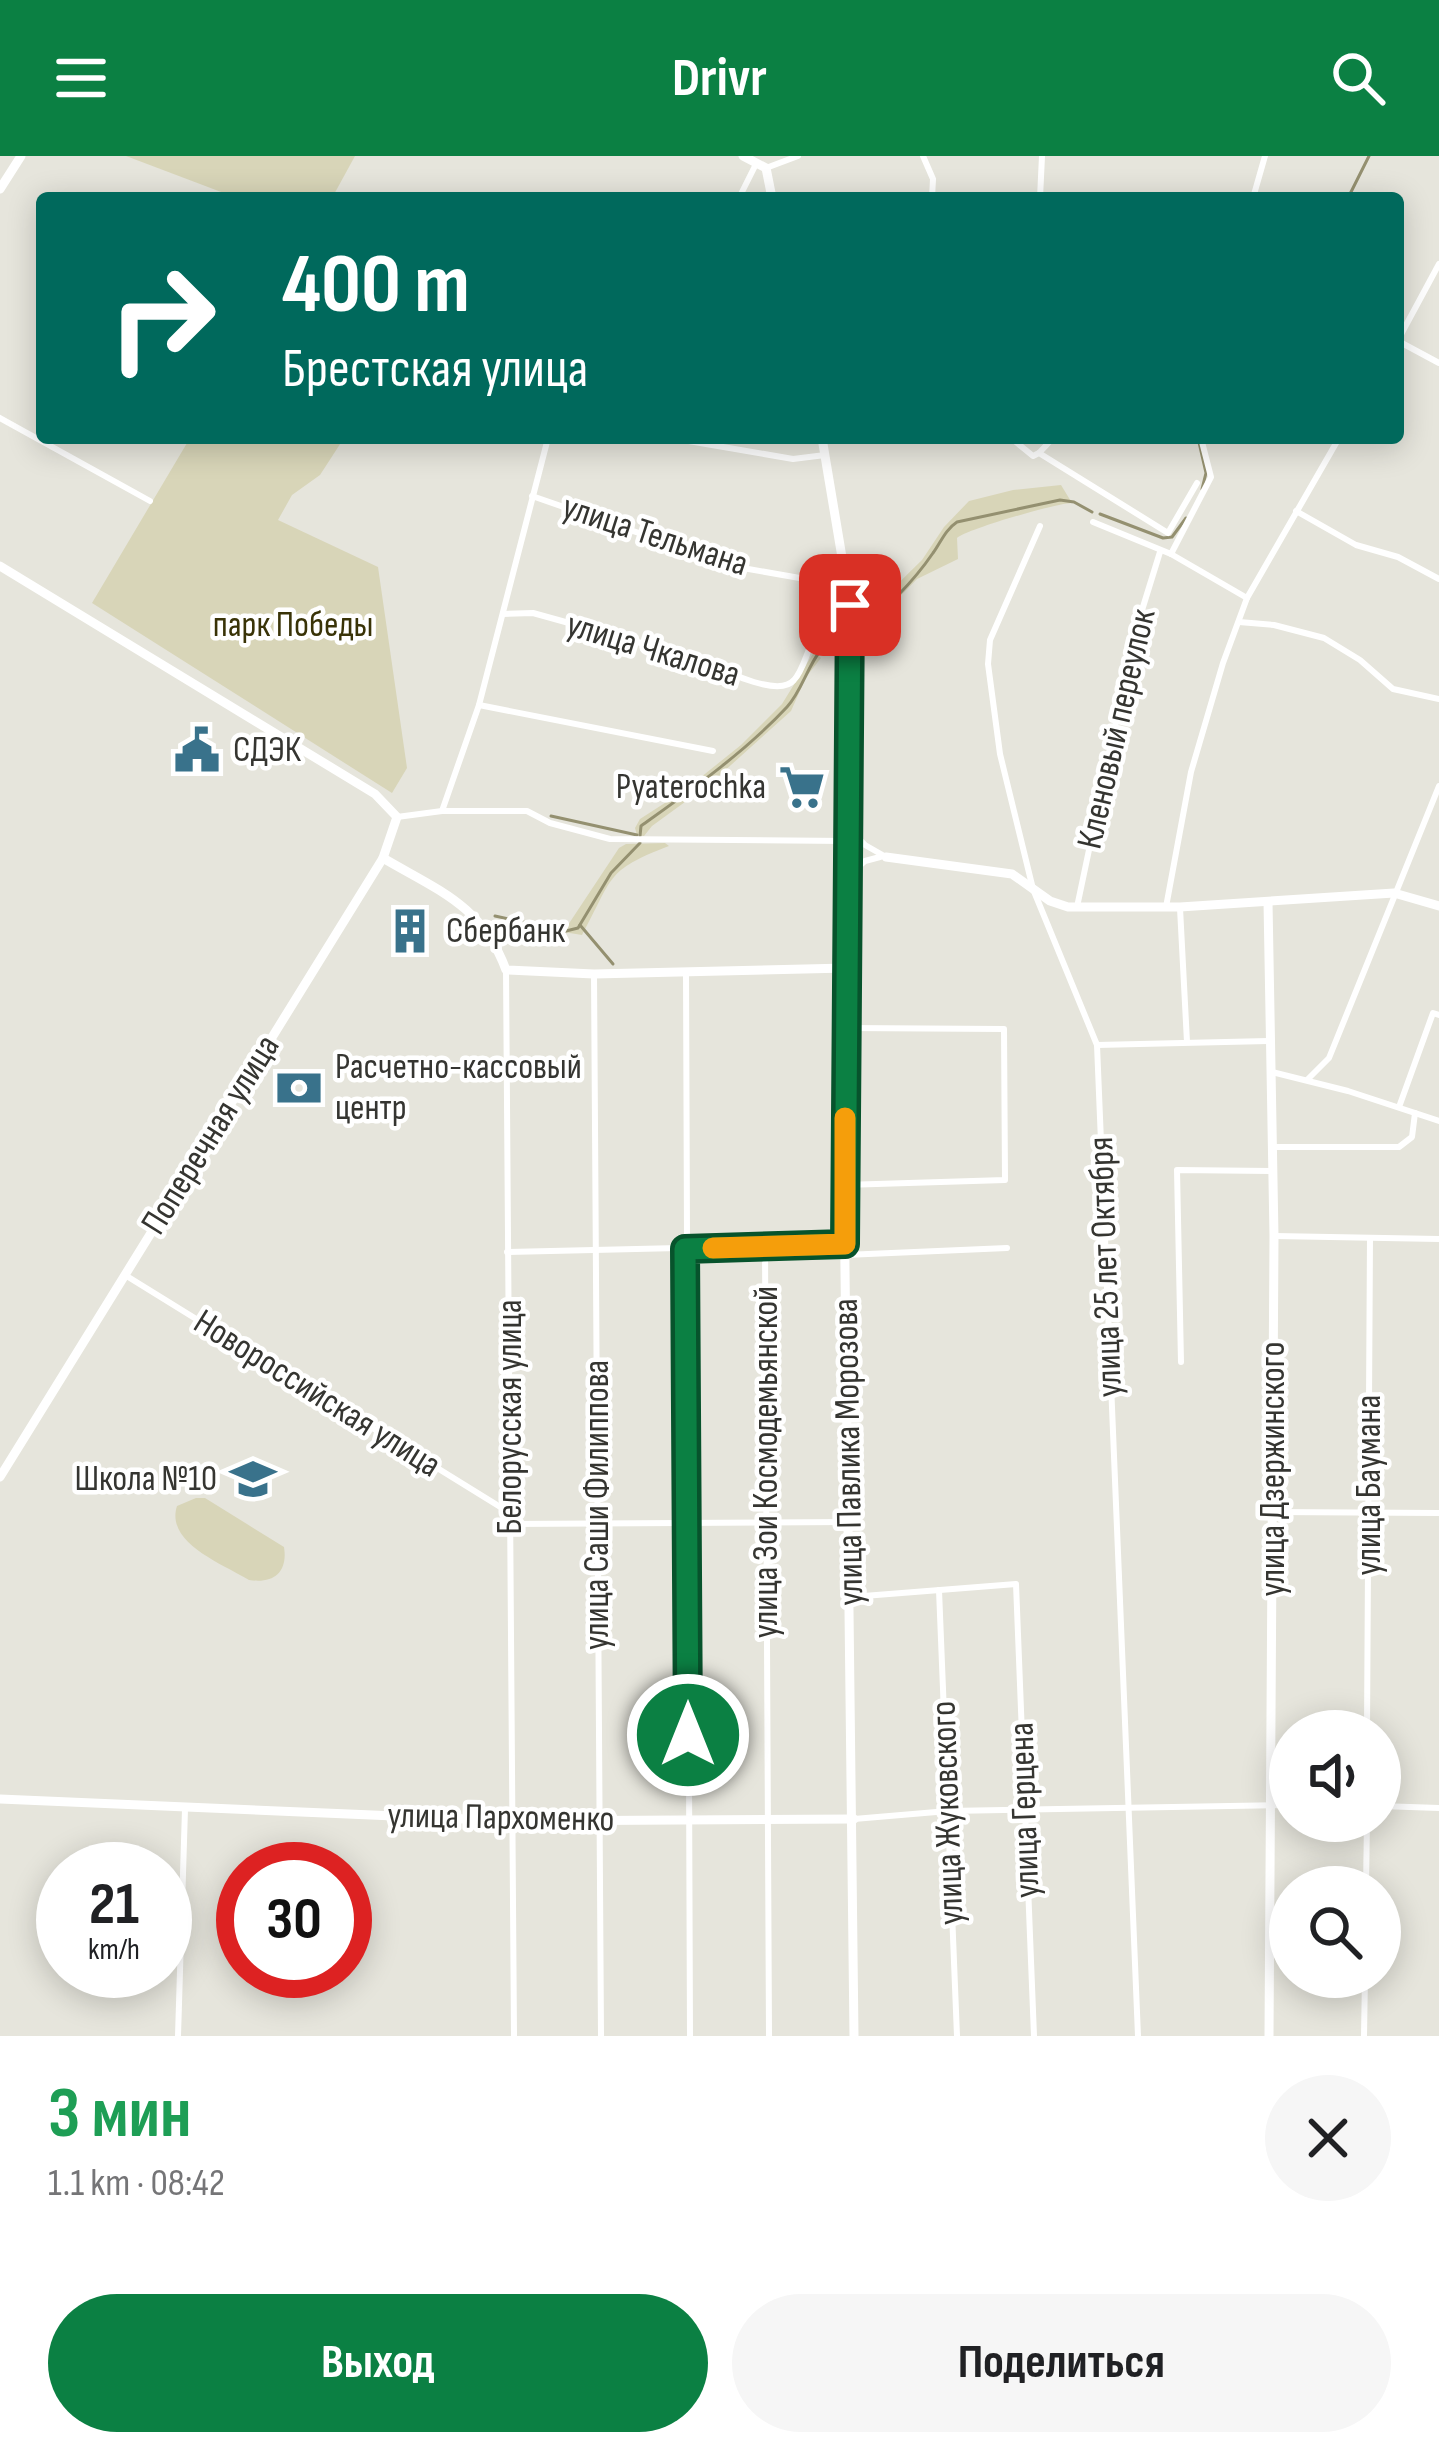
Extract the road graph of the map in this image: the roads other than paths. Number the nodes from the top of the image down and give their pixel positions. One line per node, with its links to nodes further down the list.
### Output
1 (21, 156): 8 (street)
2 (743, 156): 7 (street)
3 (798, 156): 7 (street)
4 (923, 156): 11 (street)
5 (1042, 156): 12 (street)
6 (1265, 156): 13 (street)
7 (761, 166): 9 (street); 10 (street)
8 (0, 189)
9 (744, 192)
10 (770, 192)
11 (932, 192)
12 (1040, 192)
13 (1255, 192)
14 (1439, 265): 15 (street)
15 (1404, 329)
16 (1404, 343): 17 (street)
17 (1439, 363)
18 (0, 418): 19 (street)
19 (36, 438)
20 (47, 444): 32 (street)
21 (546, 444): 31 (street)
22 (706, 444): 29 (street)
23 (823, 444): 29 (street, улица Павлика Морозова)
24 (1019, 444): 28 (street)
25 (1047, 444): 28 (street)
26 (1203, 444): 37 (street)
27 (1335, 444): 33 (street)
28 (1039, 453): 30 (street)
29 (825, 454): 40 (street, улица Павлика Морозова)
30 (1197, 483)
31 (532, 496): 40 (street, улица Тельмана); 42 (street)
32 (150, 501)
33 (1296, 511): 39 (street); 41 (street)
34 (1093, 522): 36 (street)
35 (1040, 526): 56 (street, улица 25 лет Октября)
36 (1160, 552): 37 (street); 60 (street, Кленовый переулок)
37 (1171, 554): 41 (street)
38 (0, 566): 50 (street)
39 (1439, 579)
40 (849, 587): 44 (street, улица Павлика Морозова)
41 (1247, 598): 43 (street)
42 (503, 614): 44 (street, улица Чкалова); 46 (street)
43 (1239, 622): 45 (street); 61 (street)
44 (848, 655): 51 (street, улица Павлика Морозова)
45 (1439, 700)
46 (479, 705): 47 (street); 49 (street)
47 (713, 751)
48 (1439, 786): 57 (street)
49 (442, 811): 50 (street); 52 (street)
50 (398, 818): 54 (street, Поперечная улица)
51 (848, 827): 52 (street, улица Павлика Морозова); 53 (street)
52 (848, 841): 55 (street, улица Павлика Морозова)
53 (886, 857): 55 (street); 56 (street)
54 (383, 858): 64 (street, Белорусская улица); 89 (street, Поперечная улица)
55 (848, 876): 63 (street, улица Павлика Морозова)
56 (1034, 890): 60 (street); 71 (street, улица 25 лет Октября)
57 (1394, 893): 58 (street); 59 (street); 73 (street)
58 (1268, 902): 62 (street); 69 (street, улица Дзержинского)
59 (1439, 906)
60 (1077, 907): 61 (street)
61 (1166, 907): 62 (street)
62 (1180, 907): 70 (street)
63 (847, 968): 65 (street); 68 (street, улица Павлика Морозова)
64 (506, 970): 66 (street); 88 (street, Белорусская улица)
65 (686, 973): 66 (street); 85 (street)
66 (594, 974): 86 (street, улица Саши Филиппова)
67 (1439, 1015): 74 (street)
68 (847, 1028): 79 (street, улица Павлика Морозова); 79 (street)
69 (1268, 1041): 70 (street); 72 (street, улица Дзержинского)
70 (1187, 1042): 71 (street)
71 (1097, 1045): 107 (street, улица 25 лет Октября)
72 (1269, 1071): 73 (street); 77 (street, улица Дзержинского)
73 (1306, 1080): 74 (street)
74 (1399, 1107): 75 (street)
75 (1415, 1113): 76 (street); 77 (street)
76 (1439, 1121)
77 (1270, 1147): 78 (street, улица Дзержинского)
78 (1271, 1171): 80 (street, улица Дзержинского); 90 (street)
79 (844, 1184): 87 (street, улица Павлика Морозова)
80 (1274, 1236): 81 (street); 93 (street, улица Дзержинского)
81 (1370, 1238): 82 (street); 94 (street, улица Баумана)
82 (1439, 1238)
83 (765, 1248): 85 (street); 87 (street); 98 (street, улица Зои Космодемьянской)
84 (1007, 1248): 87 (street)
85 (685, 1249): 86 (street); 97 (street)
86 (596, 1250): 88 (street); 96 (street, улица Саши Филиппова)
87 (845, 1250): 99 (street, улица Павлика Морозова)
88 (507, 1252): 92 (street, Белорусская улица)
89 (124, 1275): 91 (street, Поперечная улица); 92 (street, Новороссийская улица)
90 (1181, 1362)
91 (0, 1478)
92 (510, 1513): 100 (street, Белорусская улица)
93 (1273, 1513): 94 (street); 103 (street, улица Дзержинского)
94 (1369, 1513): 95 (street); 104 (street, улица Баумана)
95 (1439, 1514)
96 (597, 1521): 97 (street); 100 (street); 116 (street, улица Саши Филиппова)
97 (686, 1522): 98 (street); 117 (street)
98 (766, 1522): 99 (street); 114 (street, улица Зои Космодемьянской)
99 (851, 1522): 102 (street, улица Павлика Морозова)
100 (510, 1524): 115 (street, Белорусская улица)
101 (939, 1590): 102 (street); 110 (street, улица Герцена); 112 (street, улица Жуковского)
102 (851, 1598): 113 (street, улица Павлика Морозова)
103 (1271, 1710)
104 (1367, 1710)
105 (0, 1799): 111 (street, улица Пархоменко)
106 (1269, 1805): 107 (street, улица Пархоменко)
107 (1127, 1807): 110 (street, улица Пархоменко); 128 (street, улица 25 лет Октября)
108 (1401, 1807): 109 (street)
109 (1439, 1808)
110 (1025, 1809): 112 (street, улица Пархоменко); 127 (street, улица Герцена)
111 (184, 1810): 115 (street, улица Пархоменко); 120 (street)
112 (948, 1810): 113 (street, улица Пархоменко); 126 (street, улица Жуковского)
113 (854, 1819): 114 (street, улица Пархоменко); 125 (street, улица Павлика Морозова)
114 (767, 1820): 117 (street, улица Пархоменко); 124 (street, улица Зои Космодемьянской)
115 (513, 1821): 116 (street, улица Пархоменко); 121 (street, Белорусская улица)
116 (598, 1821): 117 (street, улица Пархоменко); 122 (street, улица Саши Филиппова)
117 (688, 1821): 123 (street)
118 (1270, 1842): 129 (street, улица Дзержинского)
119 (1365, 1998): 130 (street)
120 (178, 2036)
121 (514, 2036)
122 (601, 2036)
123 (690, 2036)
124 (769, 2036)
125 (854, 2036)
126 (957, 2036)
127 (1034, 2036)
128 (1138, 2036)
129 (1269, 2036)
130 (1364, 2036)

